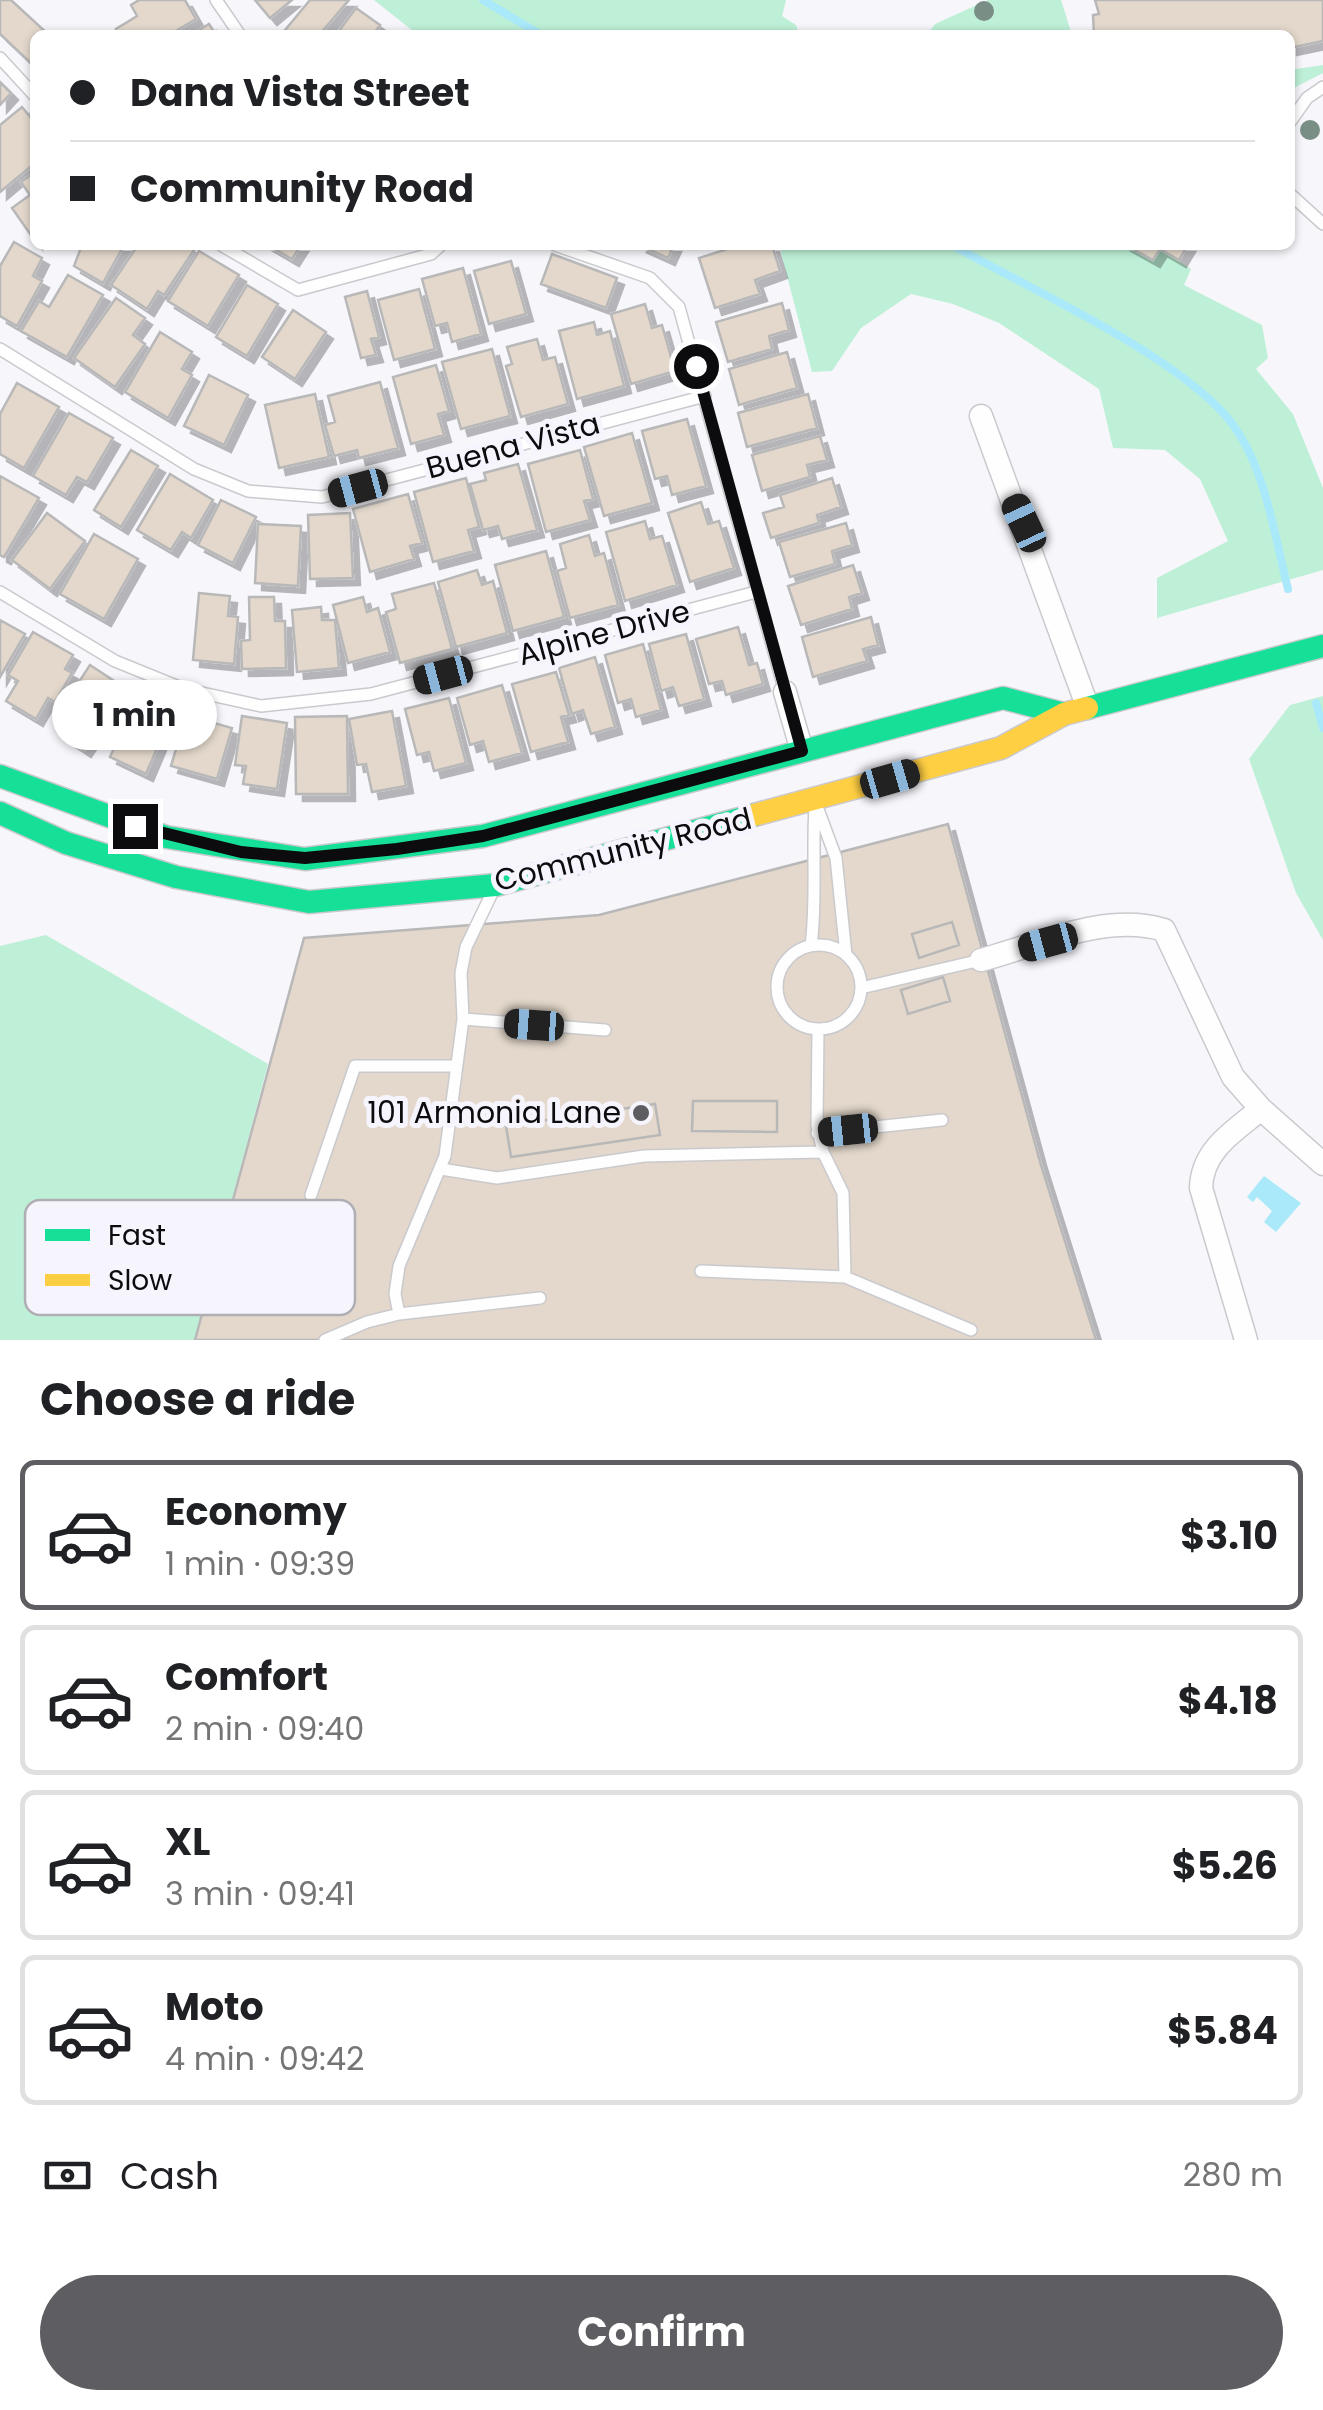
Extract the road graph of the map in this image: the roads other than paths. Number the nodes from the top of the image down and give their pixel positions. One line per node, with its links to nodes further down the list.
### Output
1 (216, 0): 2 (lane)
2 (237, 30)
3 (0, 58): 5 (lane)
4 (1323, 86): 6 (lane)
5 (30, 91)
6 (1295, 115)
7 (1295, 199): 8 (lane)
8 (1323, 224)
9 (230, 250): 10 (lane)
10 (434, 250)
11 (569, 250): 13 (lane)
12 (0, 349): 13 (lane, Buena Vista)
13 (705, 396): 16 (lane)
14 (982, 416): 19 (street)
15 (0, 592): 16 (lane, Alpine Drive)
16 (756, 592): 18 (lane)
17 (1323, 646): 19 (main road, Community Road)
18 (785, 692): 22 (street)
19 (1088, 708): 20 (main road, Community Road)
20 (1064, 714): 21 (main road, Community Road); 24 (main road, Community Road)
21 (846, 741): 22 (main road, Community Road); 24 (main road)
22 (802, 751): 23 (main road, Community Road)
23 (0, 776)
24 (815, 800): 26 (main road, Community Road); 27 (lane); 28 (lane)
25 (0, 813): 26 (main road, Community Road)
26 (496, 885): 31 (lane)
27 (811, 946): 28 (lane); 33 (lane)
28 (846, 955): 30 (lane)
29 (981, 960): 30 (lane); 35 (street)
30 (861, 988): 33 (lane)
31 (463, 1020): 32 (lane); 34 (lane)
32 (605, 1030)
33 (818, 1030): 37 (lane)
34 (456, 1066): 40 (lane); 41 (lane)
35 (1260, 1110): 39 (street); 48 (street)
36 (942, 1120): 37 (lane)
37 (817, 1133): 38 (lane)
38 (823, 1152): 40 (lane); 43 (lane)
39 (1323, 1164)
40 (441, 1169): 45 (lane)
41 (311, 1195)
42 (701, 1271): 43 (lane)
43 (844, 1276): 46 (lane)
44 (540, 1298): 45 (lane)
45 (399, 1314): 47 (lane)
46 (970, 1330)
47 (325, 1340)
48 (1246, 1340)

